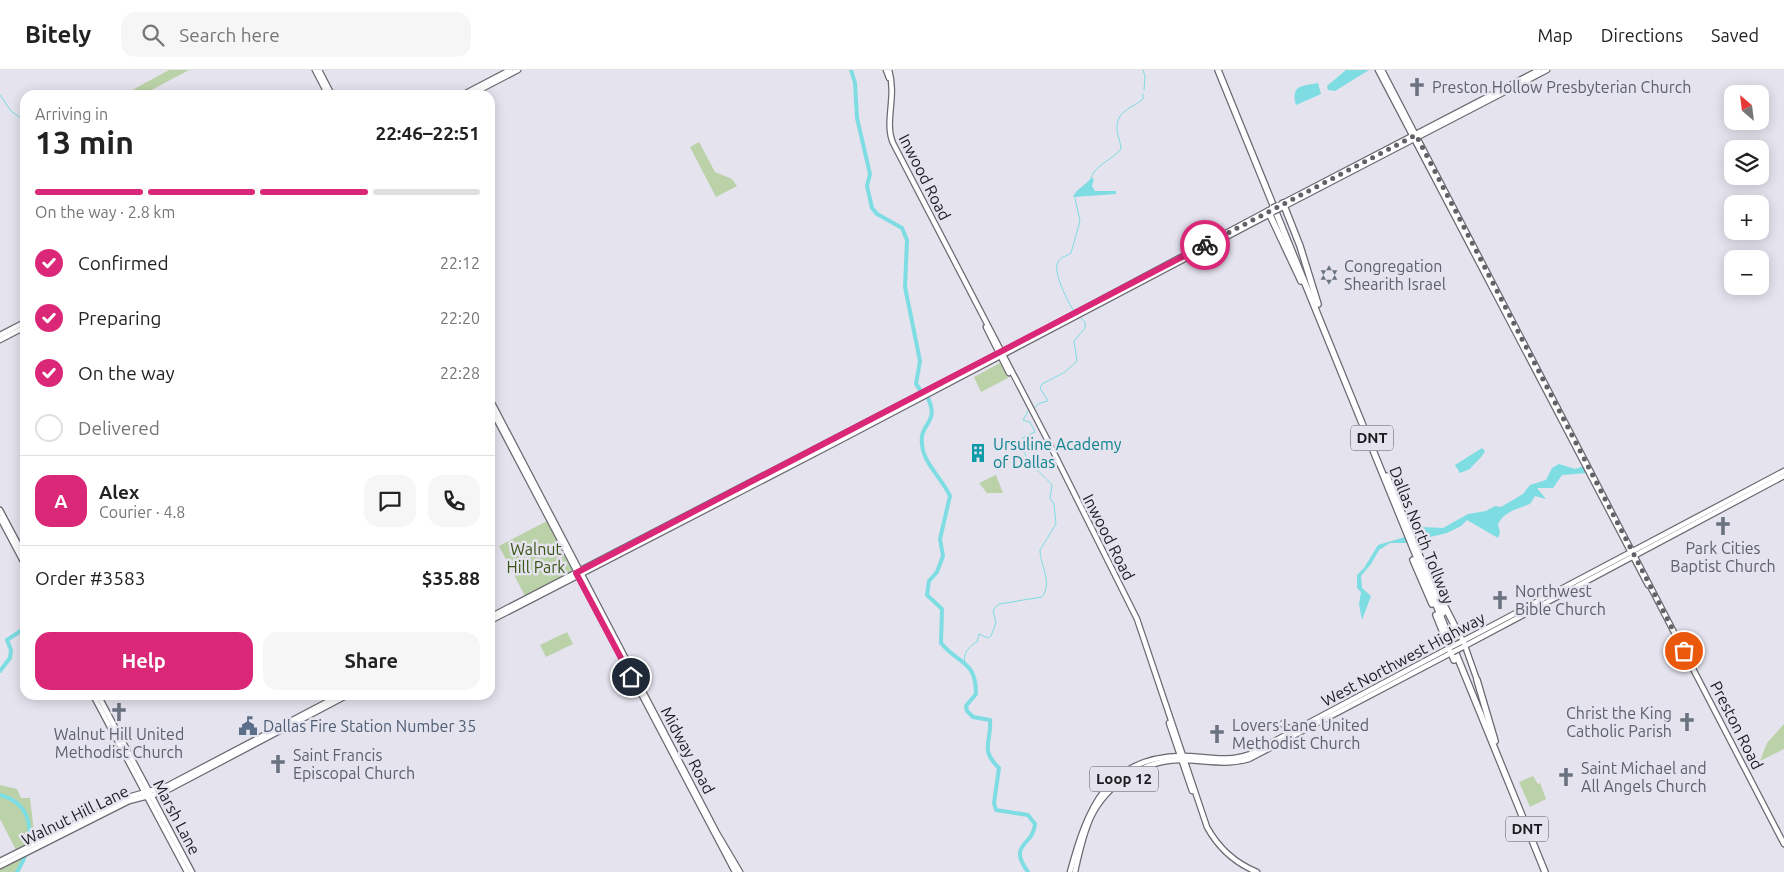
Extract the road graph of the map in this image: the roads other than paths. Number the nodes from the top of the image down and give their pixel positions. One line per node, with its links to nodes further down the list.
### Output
1 (315, 70): 14 (main road)
2 (319, 70): 15 (main road)
3 (510, 70): 12 (main road)
4 (518, 70): 12 (main road)
5 (888, 70): 28 (main road, Inwood Road)
6 (1218, 70): 22 (highway, Dallas North Tollway / DNT)
7 (1222, 70): 22 (highway, Dallas North Tollway / DNT)
8 (1378, 70): 13 (main road, Preston Road)
9 (1382, 70): 13 (main road, Preston Road)
10 (1539, 70): 18 (main road)
11 (1548, 70): 18 (main road)
12 (506, 74): 16 (main road); 17 (main road)
13 (1390, 89): 19 (main road, Preston Road)
14 (325, 90)
15 (329, 90)
16 (472, 90)
17 (479, 90)
18 (1484, 100): 19 (main road)
19 (1415, 137): 20 (main road); 40 (main road, Preston Road)
20 (1284, 205): 21 (main road, bridge); 22 (highway)
21 (1269, 212): 22 (highway); 28 (main road); 28 (main road)
22 (1315, 302): 37 (highway, Dallas North Tollway / DNT); 44 (highway, Dallas North Tollway / DNT)
23 (20, 326): 25 (main road)
24 (20, 329): 25 (main road)
25 (13, 331): 26 (main road); 27 (main road)
26 (0, 335)
27 (0, 340)
28 (1000, 353): 29 (main road); 65 (main road, Inwood Road)
29 (968, 370): 31 (main road); 31 (main road)
30 (495, 415): 43 (main road, Midway Road)
31 (814, 452): 43 (main road)
32 (1784, 471): 34 (main road, West Northwest Highway / Loop 12)
33 (1784, 476): 35 (main road, West Northwest Highway / Loop 12)
34 (1763, 482): 35 (main road); 40 (main road, West Northwest Highway / Loop 12)
35 (1743, 497): 40 (main road, West Northwest Highway / Loop 12)
36 (0, 510): 39 (main road)
37 (1400, 517): 52 (highway); 61 (highway, Dallas North Tollway / DNT)
38 (0, 518): 41 (main road)
39 (20, 548)
40 (1633, 553): 42 (main road, West Northwest Highway / Loop 12); 45 (main road, West Northwest Highway / Loop 12); 68 (main road, Preston Road)
41 (20, 556)
42 (1592, 573): 45 (main road); 49 (main road, West Northwest Highway / Loop 12)
43 (579, 574): 46 (main road); 47 (main road, Midway Road)
44 (1431, 583): 51 (highway); 63 (highway, Dallas North Tollway / DNT)
45 (1575, 586): 49 (main road, West Northwest Highway / Loop 12)
46 (541, 593): 48 (main road); 50 (main road)
47 (600, 614): 75 (main road, Midway Road); 76 (main road, Midway Road)
48 (495, 615)
49 (1517, 615): 51 (main road, West Northwest Highway / Loop 12)
50 (495, 618)
51 (1464, 644): 52 (main road, West Northwest Highway / Loop 12, bridge); 53 (main road)
52 (1451, 650): 60 (main road, West Northwest Highway / Loop 12); 61 (highway); 64 (main road, West Northwest Highway / Loop 12)
53 (1477, 680): 63 (highway)
54 (96, 700): 62 (main road, Marsh Lane)
55 (100, 700): 62 (main road, Marsh Lane)
56 (331, 700): 58 (main road, Walnut Hill Lane)
57 (338, 700): 58 (main road, Walnut Hill Lane)
58 (297, 720): 66 (main road, Walnut Hill Lane)
59 (1282, 724): 60 (main road)
60 (1300, 728): 64 (main road, West Northwest Highway / Loop 12)
61 (1488, 733): 79 (highway, Dallas North Tollway / DNT)
62 (116, 734): 66 (main road, Marsh Lane)
63 (1495, 741): 80 (highway, Dallas North Tollway / DNT)
64 (1254, 754): 65 (main road, West Northwest Highway / Loop 12)
65 (1182, 758): 72 (main road, West Northwest Highway / Loop 12); 77 (main road, Inwood Road); 78 (main road, Inwood Road)
66 (147, 794): 67 (main road, Walnut Hill Lane); 73 (main road, Marsh Lane); 74 (main road, Marsh Lane)
67 (118, 804): 69 (main road, Walnut Hill Lane); 69 (main road, Walnut Hill Lane)
68 (1784, 844)
69 (19, 854): 70 (main road, Walnut Hill Lane); 71 (main road, Walnut Hill Lane)
70 (0, 861)
71 (0, 866)
72 (1073, 870)
73 (186, 872)
74 (192, 872)
75 (735, 872)
76 (740, 872)
77 (1251, 872)
78 (1257, 872)
79 (1545, 872)
80 (1548, 872)

